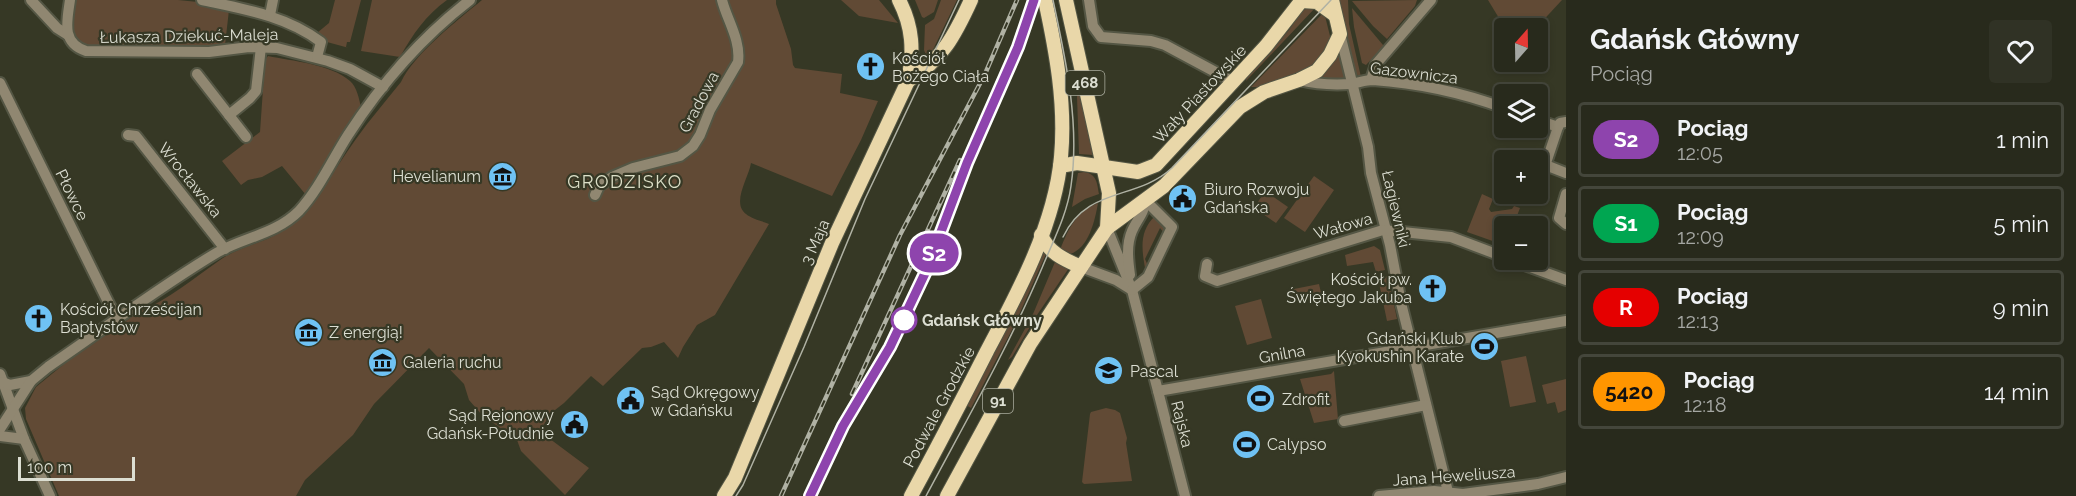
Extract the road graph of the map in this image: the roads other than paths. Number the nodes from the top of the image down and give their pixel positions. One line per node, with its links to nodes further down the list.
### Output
1 (30, 0): 18 (street, Łukasza Dziekuć-Maleja)
2 (70, 0): 18 (street)
3 (202, 0): 15 (street)
4 (273, 0): 15 (street)
5 (470, 0): 28 (street)
6 (722, 0): 39 (street, Gradowa)
7 (899, 0): 24 (main road, 3 Maja)
8 (971, 0): 24 (main road)
9 (1045, 0): 35 (main road, Podwale Grodzkie / 468)
10 (1066, 0): 36 (main road, 468)
11 (1089, 0): 25 (street)
12 (1332, 0): 16 (main road)
13 (1431, 0): 23 (street)
14 (1302, 1): 16 (main road); 25 (main road, Wały Piastowskie)
15 (270, 15): 20 (street)
16 (1335, 15): 17 (main road)
17 (1340, 34): 22 (main road, 91); 27 (street, Łagiewniki)
18 (68, 35): 19 (street, Łukasza Dziekuć-Maleja)
19 (261, 47): 20 (street, Łukasza Dziekuć-Maleja); 31 (street)
20 (317, 57): 28 (street, Łukasza Dziekuć-Maleja)
21 (197, 74): 31 (street)
22 (1299, 80): 27 (street); 29 (main road, 91)
23 (1371, 80): 27 (street, Gazownicza); 30 (street, Gazownicza)
24 (908, 81): 67 (main road, 3 Maja)
25 (1234, 82): 29 (main road); 36 (main road, Wały Piastowskie)
26 (0, 83): 52 (street, Płowce)
27 (1353, 84): 43 (street, Łagiewniki)
28 (383, 87): 45 (street)
29 (1252, 98): 40 (main road, 91)
30 (1494, 104)
31 (229, 115): 34 (street)
32 (1562, 125): 37 (street)
33 (128, 135): 45 (street, Wrocławska)
34 (246, 137)
35 (1060, 166): 36 (main road); 44 (main road, Podwale Grodzkie / 91)
36 (1104, 166): 42 (main road, 468)
37 (1566, 173)
38 (1566, 194): 41 (street)
39 (595, 195)
40 (1145, 200): 42 (main road, 91); 51 (street); 51 (street)
41 (1566, 224)
42 (1107, 228): 48 (main road, 91); 51 (street, Rajska)
43 (1386, 230): 46 (street, Wałowa); 47 (street, Wałowa); 54 (street, Łagiewniki)
44 (1041, 235): 48 (main road); 68 (main road, Podwale Grodzkie / 91)
45 (225, 249): 52 (street)
46 (1494, 253)
47 (1207, 264)
48 (1088, 269): 51 (street); 69 (main road, 91)
49 (1538, 270): 50 (street)
50 (1566, 280)
51 (1132, 290): 57 (street, Rajska)
52 (117, 320): 56 (street)
53 (1566, 321): 54 (street, Gnilna)
54 (1412, 348): 57 (street, Gnilna); 58 (street, Łagiewniki)
55 (2, 378): 56 (street); 59 (street)
56 (32, 381): 59 (street)
57 (1158, 391): 70 (street, Rajska)
58 (1426, 405): 60 (street); 65 (street, Łagiewniki)
59 (13, 409): 61 (street); 63 (street)
60 (1344, 421)
61 (0, 429)
62 (0, 436): 63 (street)
63 (24, 439): 66 (street)
64 (1566, 477): 65 (street, Jana Heweliusza)
65 (1449, 494): 71 (street, Jana Heweliusza)
66 (50, 496)
67 (724, 496)
68 (911, 496)
69 (947, 496)
70 (1185, 496)
71 (1379, 496)

